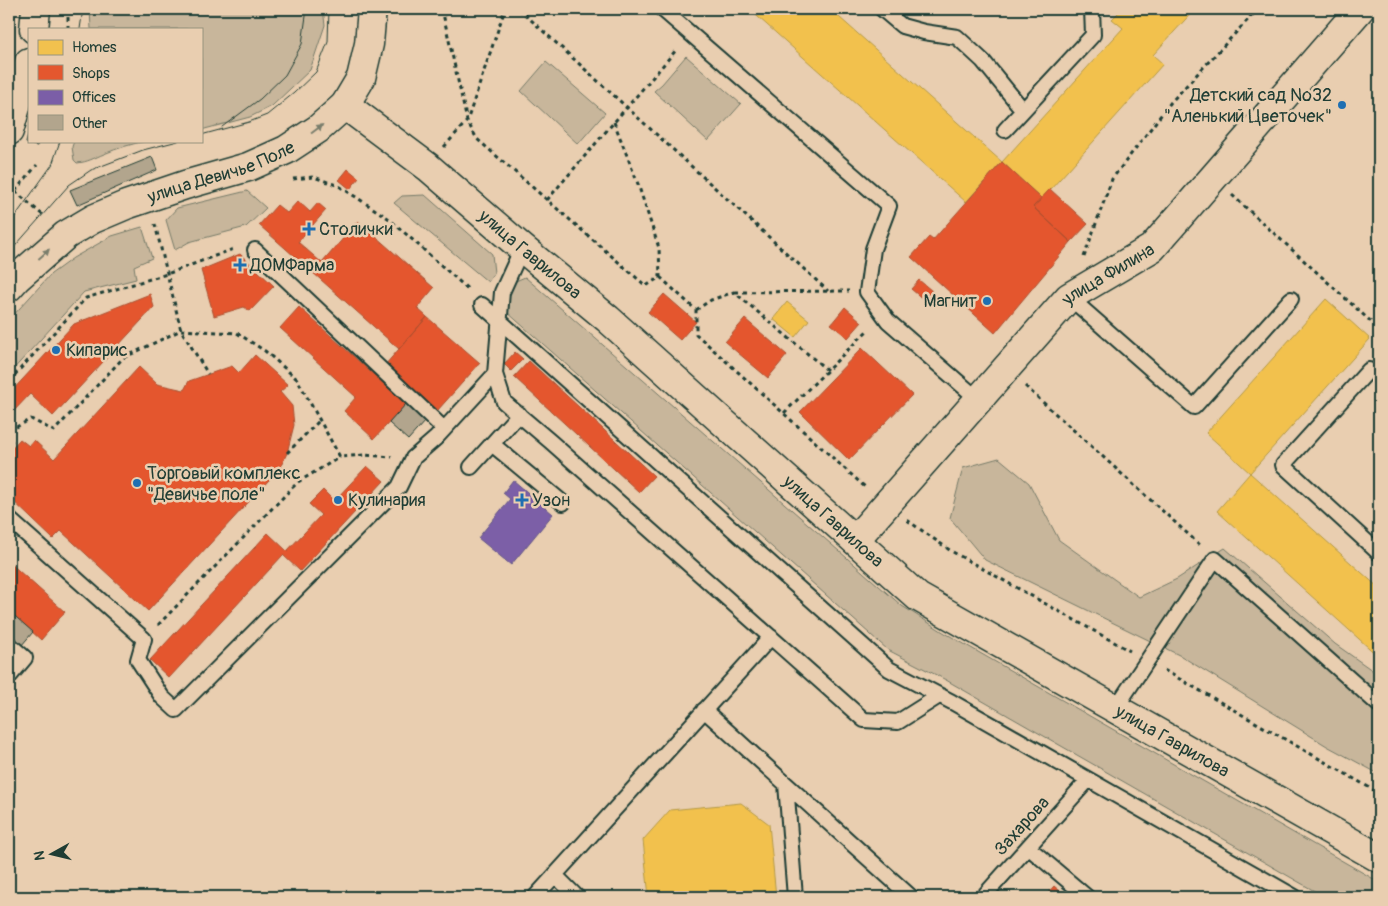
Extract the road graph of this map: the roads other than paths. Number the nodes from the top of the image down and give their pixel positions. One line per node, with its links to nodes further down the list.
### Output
1 (36, 9): 7 (street)
2 (372, 9): 9 (street, улица Девичье Поле)
3 (662, 9): 22 (lane)
4 (882, 9): 10 (lane)
5 (1092, 9): 10 (lane)
6 (1360, 9): 16 (street, улица Филина)
7 (34, 28)
8 (28, 65): 12 (street)
9 (344, 105): 13 (street, улица Гаврилова); 15 (street, улица Девичье Поле, one-way to 9)
10 (1023, 110): 11 (lane)
11 (1005, 130)
12 (9, 131)
13 (522, 248): 19 (lane); 29 (street, улица Гаврилова)
14 (255, 250): 24 (lane)
15 (9, 287)
16 (1069, 297): 17 (lane); 22 (street, улица Филина)
17 (1291, 299)
18 (482, 305): 19 (lane)
19 (500, 321): 21 (lane); 34 (lane)
20 (1369, 370): 30 (lane)
21 (494, 374): 23 (lane); 24 (lane)
22 (979, 400): 29 (street, улица Филина)
23 (519, 414): 25 (lane); 31 (lane)
24 (444, 429): 28 (lane)
25 (492, 444): 26 (lane); 27 (lane)
26 (471, 467)
27 (563, 503)
28 (9, 519)
29 (855, 540): 36 (street, улица Гаврилова)
30 (1379, 553)
31 (771, 637): 34 (lane); 37 (lane)
32 (9, 644): 33 (lane)
33 (9, 677)
34 (940, 696): 38 (lane)
35 (1379, 706): 36 (lane)
36 (1115, 709): 41 (street, улица Гаврилова)
37 (704, 710): 39 (lane); 42 (lane)
38 (1088, 780): 40 (lane, Захарова); 49 (lane)
39 (786, 784): 45 (lane); 46 (lane)
40 (1028, 847): 47 (lane, Захарова); 48 (lane)
41 (1379, 858)
42 (555, 875): 43 (lane); 44 (lane)
43 (535, 897)
44 (577, 897)
45 (795, 897)
46 (911, 897)
47 (983, 897)
48 (1087, 897)
49 (1295, 897)

